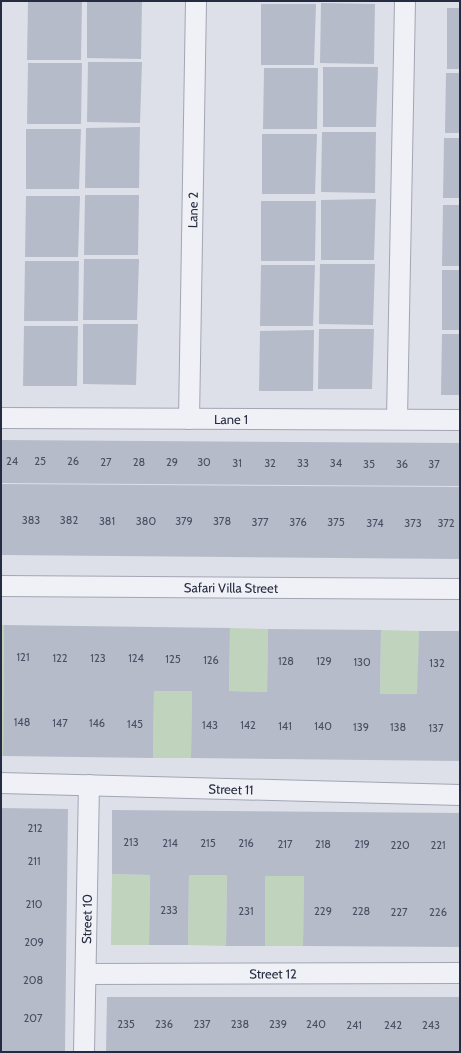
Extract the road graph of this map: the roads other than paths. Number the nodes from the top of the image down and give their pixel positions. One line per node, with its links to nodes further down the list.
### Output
1 (196, 1): 4 (street, Lane 2)
2 (405, 1): 5 (street)
3 (1, 418): 4 (street, Lane 1)
4 (189, 419): 5 (street, Lane 1)
5 (396, 419): 6 (street, Lane 1)
6 (460, 420)
7 (1, 586): 8 (street, Safari Villa Street)
8 (460, 589)
9 (1, 783): 10 (street, Street 11)
10 (89, 786): 11 (street, Street 11); 12 (street, Street 10)
11 (460, 795)
12 (86, 974): 13 (street, Street 12); 14 (street, Street 10)
13 (460, 974)
14 (84, 1052)

